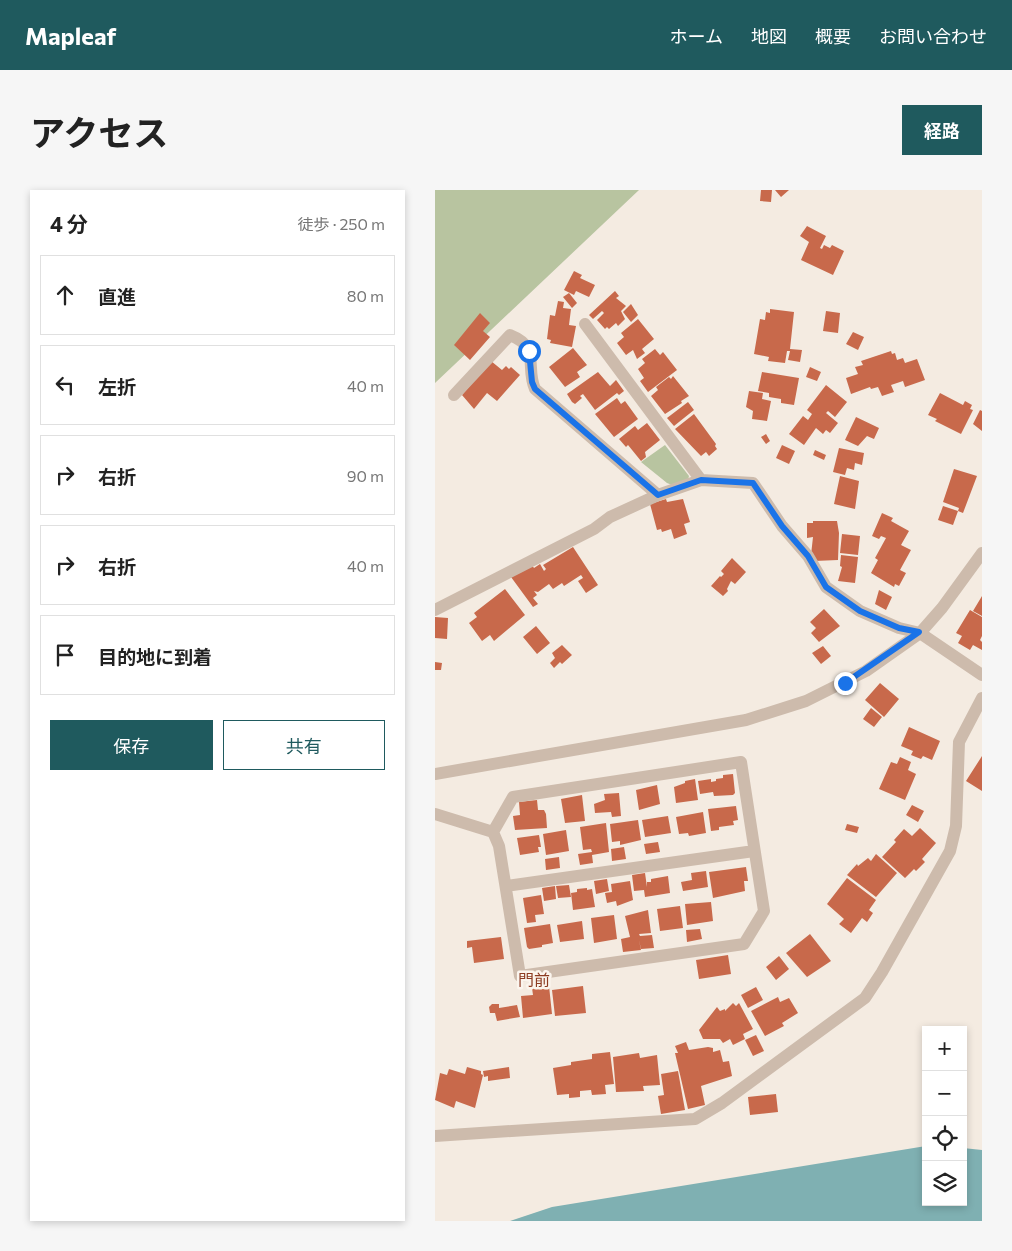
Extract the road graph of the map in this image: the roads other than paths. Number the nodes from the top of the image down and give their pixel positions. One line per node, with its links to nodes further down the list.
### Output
1 (585, 324): 3 (street)
2 (454, 395): 4 (street)
3 (701, 480): 4 (street); 7 (street)
4 (658, 495): 6 (street)
5 (982, 553): 7 (street)
6 (435, 610)
7 (919, 632): 8 (street); 10 (street)
8 (982, 675)
9 (982, 698): 15 (street)
10 (435, 774)
11 (435, 814): 12 (street)
12 (493, 832): 13 (street); 14 (street)
13 (754, 851): 14 (street); 14 (street)
14 (506, 886)
15 (435, 1136)

